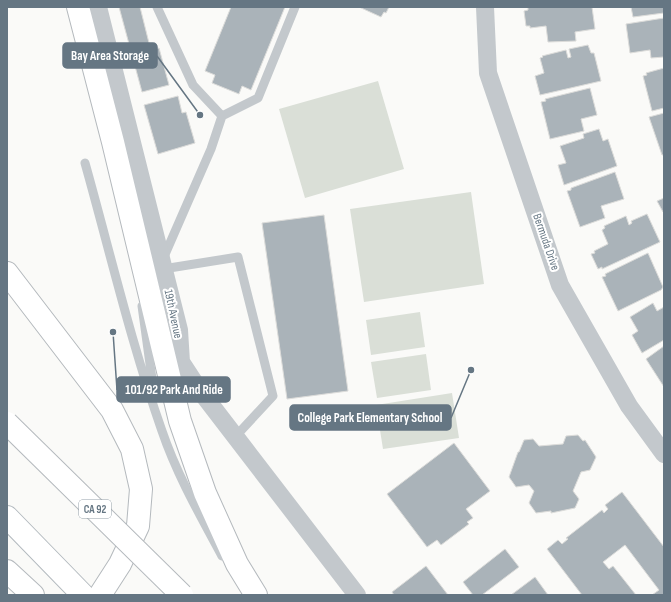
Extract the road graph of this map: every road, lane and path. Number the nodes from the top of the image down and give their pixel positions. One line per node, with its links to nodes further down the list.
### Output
1 (78, 7): 22 (main road)
2 (98, 7): 8 (street, 19th Avenue)
3 (157, 7): 6 (lane)
4 (295, 7): 6 (lane)
5 (485, 7): 14 (street, Bermuda Drive)
6 (222, 116): 8 (lane)
7 (85, 163): 21 (lane)
8 (162, 266): 13 (street, 19th Avenue); 13 (lane)
9 (7, 272): 19 (main road)
10 (142, 302): 11 (lane)
11 (154, 392)
12 (7, 423): 20 (main road, CA 92, bridge)
13 (235, 437): 23 (street, 19th Avenue)
14 (664, 454)
15 (7, 517): 18 (main road)
16 (7, 572): 17 (main road)
17 (33, 595)
18 (83, 595)
19 (100, 595)
20 (182, 595)
21 (249, 595)
22 (256, 595)
23 (357, 595)

